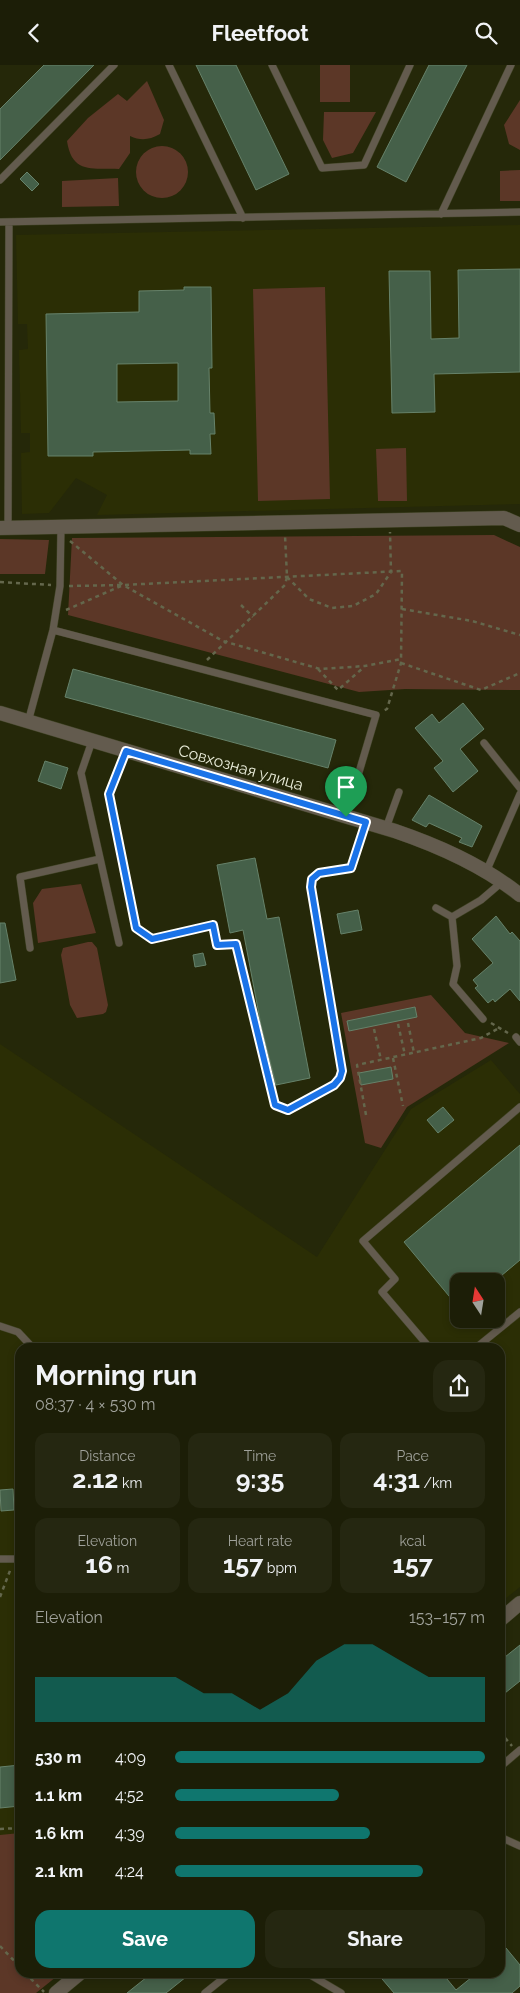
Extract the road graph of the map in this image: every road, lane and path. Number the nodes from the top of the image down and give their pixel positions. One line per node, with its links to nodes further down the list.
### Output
1 (114, 65): 6 (lane)
2 (168, 65): 9 (lane)
3 (272, 65): 4 (lane)
4 (410, 65)
5 (511, 65): 8 (lane)
6 (0, 180)
7 (520, 212): 8 (lane)
8 (441, 213): 9 (lane)
9 (243, 217): 11 (lane)
10 (0, 222): 11 (lane)
11 (10, 222): 16 (lane)
12 (390, 521): 13 (street); 14 (street); 17 (path)
13 (284, 523): 15 (street); 18 (path)
14 (520, 525)
15 (61, 527): 16 (street); 20 (path); 21 (lane)
16 (4, 528)
17 (391, 572): 18 (path); 18 (path); 23 (path)
18 (287, 577): 20 (path); 25 (path)
19 (0, 582): 21 (path)
20 (123, 585): 21 (path); 24 (path); 28 (path)
21 (60, 586): 24 (lane)
22 (241, 605): 25 (path)
23 (402, 609): 27 (path); 29 (path)
24 (56, 615): 26 (lane)
25 (254, 617): 28 (path)
26 (53, 630): 32 (lane); 36 (lane)
27 (520, 635)
28 (227, 643): 31 (path); 32 (path)
29 (401, 661): 30 (path); 33 (path); 35 (path)
30 (366, 666): 31 (path); 31 (path)
31 (316, 667)
32 (198, 668): 35 (lane)
33 (520, 673)
34 (0, 713): 36 (street, Совхозная улица)
35 (376, 715): 43 (lane)
36 (28, 722): 37 (street, Совхозная улица)
37 (92, 741): 39 (street, Совхозная улица); 46 (lane)
38 (484, 743): 40 (lane)
39 (126, 751): 43 (street, Совхозная улица); 44 (lane)
40 (520, 787)
41 (399, 792): 45 (lane)
42 (520, 794): 47 (lane)
43 (346, 817): 44 (street, Совхозная улица)
44 (366, 822): 45 (street, Совхозная улица)
45 (386, 828): 47 (street, Совхозная улица)
46 (100, 859): 52 (lane); 53 (lane)
47 (486, 872): 48 (street, Совхозная улица)
48 (502, 882): 49 (street, Совхозная улица); 51 (lane)
49 (520, 895)
50 (436, 908): 51 (lane)
51 (452, 917): 54 (lane)
52 (119, 943)
53 (30, 948)
54 (483, 1019): 57 (path)
55 (408, 1023): 60 (path)
56 (398, 1024): 61 (path)
57 (499, 1028): 59 (path); 60 (path)
58 (374, 1029): 63 (path)
59 (518, 1040)
60 (414, 1053): 61 (path)
61 (405, 1055): 62 (path)
62 (393, 1057): 63 (path); 64 (path)
63 (381, 1060): 66 (path)
64 (403, 1106)
65 (520, 1107): 70 (lane)
66 (366, 1115)
67 (520, 1312): 71 (lane)
68 (0, 1326): 69 (lane)
69 (28, 1343)
70 (426, 1343)
71 (482, 1343)
72 (0, 1559): 73 (lane)
73 (15, 1559)
74 (15, 1563): 75 (path)
75 (0, 1597)
76 (520, 1603): 77 (street)
77 (505, 1616)
78 (505, 1737): 79 (path)
79 (519, 1751): 80 (lane)
80 (505, 1763)
81 (15, 1828): 82 (path)
82 (0, 1829)
83 (505, 1839): 84 (lane)
84 (520, 1846)
85 (0, 1946): 86 (path)
86 (15, 1962)
87 (30, 1978): 92 (path)
88 (74, 1978): 93 (street)
89 (225, 1978): 91 (lane)
90 (316, 1978): 95 (lane)
91 (214, 1990): 94 (lane)
92 (45, 1993)
93 (56, 1993)
94 (205, 1993)
95 (341, 1993)

